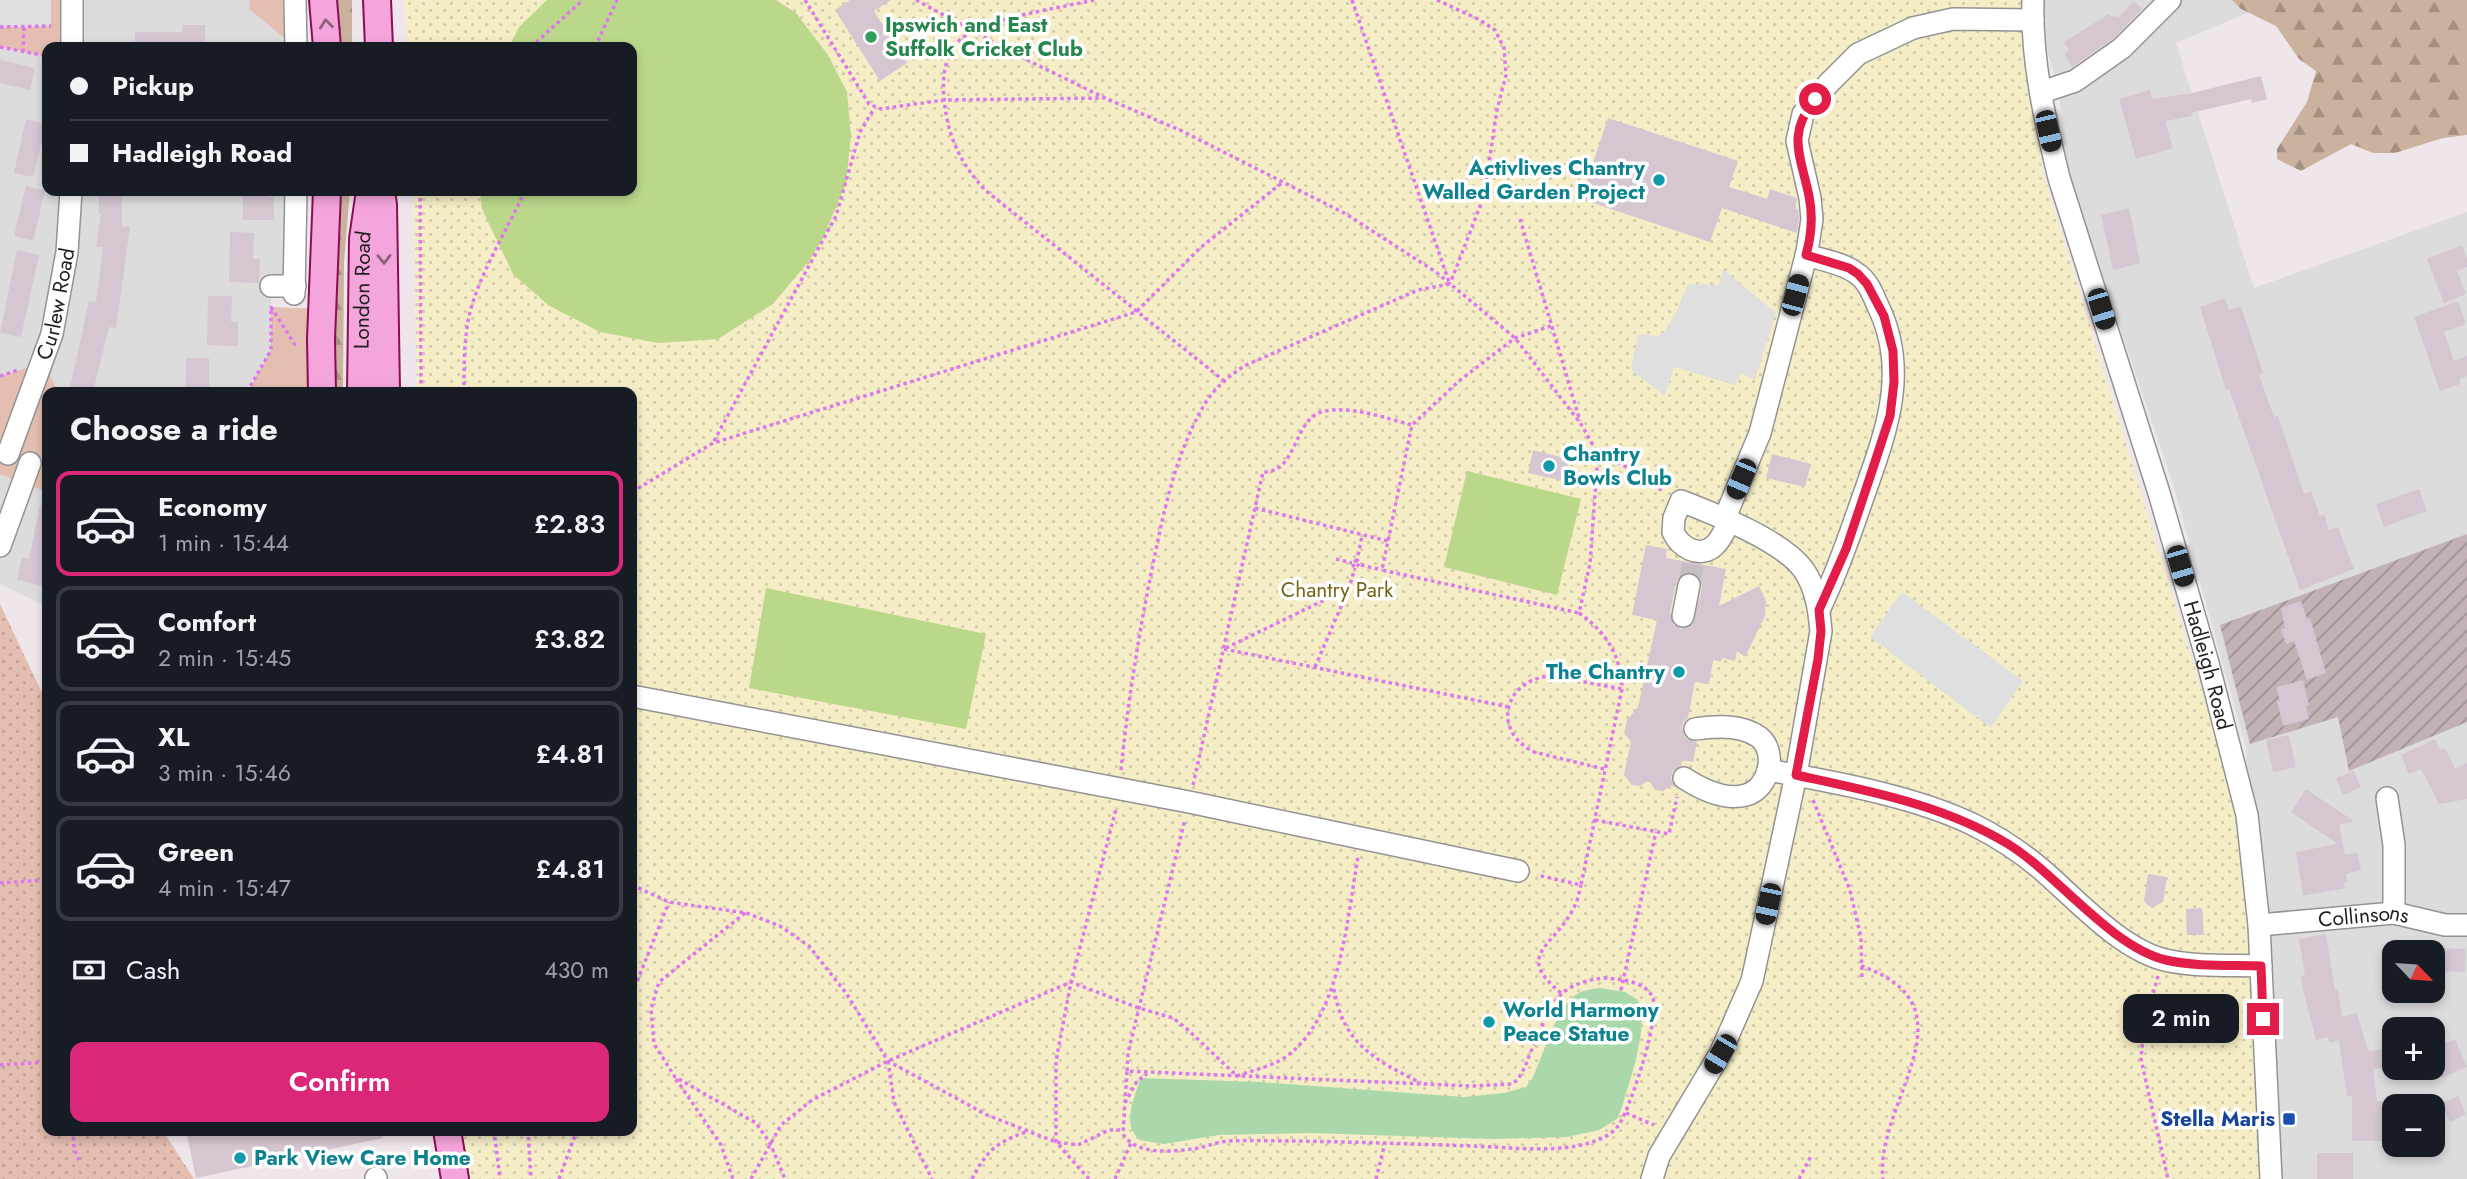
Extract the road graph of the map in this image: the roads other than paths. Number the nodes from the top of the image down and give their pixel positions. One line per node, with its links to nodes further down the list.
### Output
1 (72, 0): 7 (street)
2 (295, 0): 8 (street)
3 (323, 0): 9 (main road, one-way to 3)
4 (377, 0): 10 (main road)
5 (2170, 0): 11 (street)
6 (2033, 10): 11 (street, Hadleigh Road); 17 (street)
7 (72, 42)
8 (296, 42)
9 (327, 42)
10 (379, 42)
11 (2042, 92): 37 (street, Hadleigh Road)
12 (71, 196): 22 (street, Curlew Road)
13 (296, 196): 18 (street)
14 (327, 196): 19 (main road, London Road)
15 (369, 196): 20 (main road, London Road)
16 (382, 196): 21 (main road, one-way to 21)
17 (1806, 255): 24 (street); 28 (street)
18 (271, 297)
19 (321, 387)
20 (361, 387)
21 (386, 387)
22 (4, 452): 23 (street)
23 (39, 466): 25 (street)
24 (1727, 521): 24 (street); 28 (street)
25 (0, 546)
26 (1689, 585): 27 (street)
27 (1683, 616)
28 (1824, 623): 32 (street)
29 (637, 697): 35 (street)
30 (1695, 729): 31 (street)
31 (1768, 770): 32 (street); 33 (street)
32 (1796, 775): 39 (street); 42 (street)
33 (1693, 783)
34 (2387, 798): 36 (street)
35 (1518, 871)
36 (2394, 913): 37 (street, Collinsons); 38 (street, Collinsons)
37 (2259, 925): 39 (street, Hadleigh Road)
38 (2467, 925)
39 (2261, 966): 43 (street, Hadleigh Road)
40 (448, 1136): 41 (main road)
41 (455, 1179)
42 (1652, 1179)
43 (2271, 1179)

